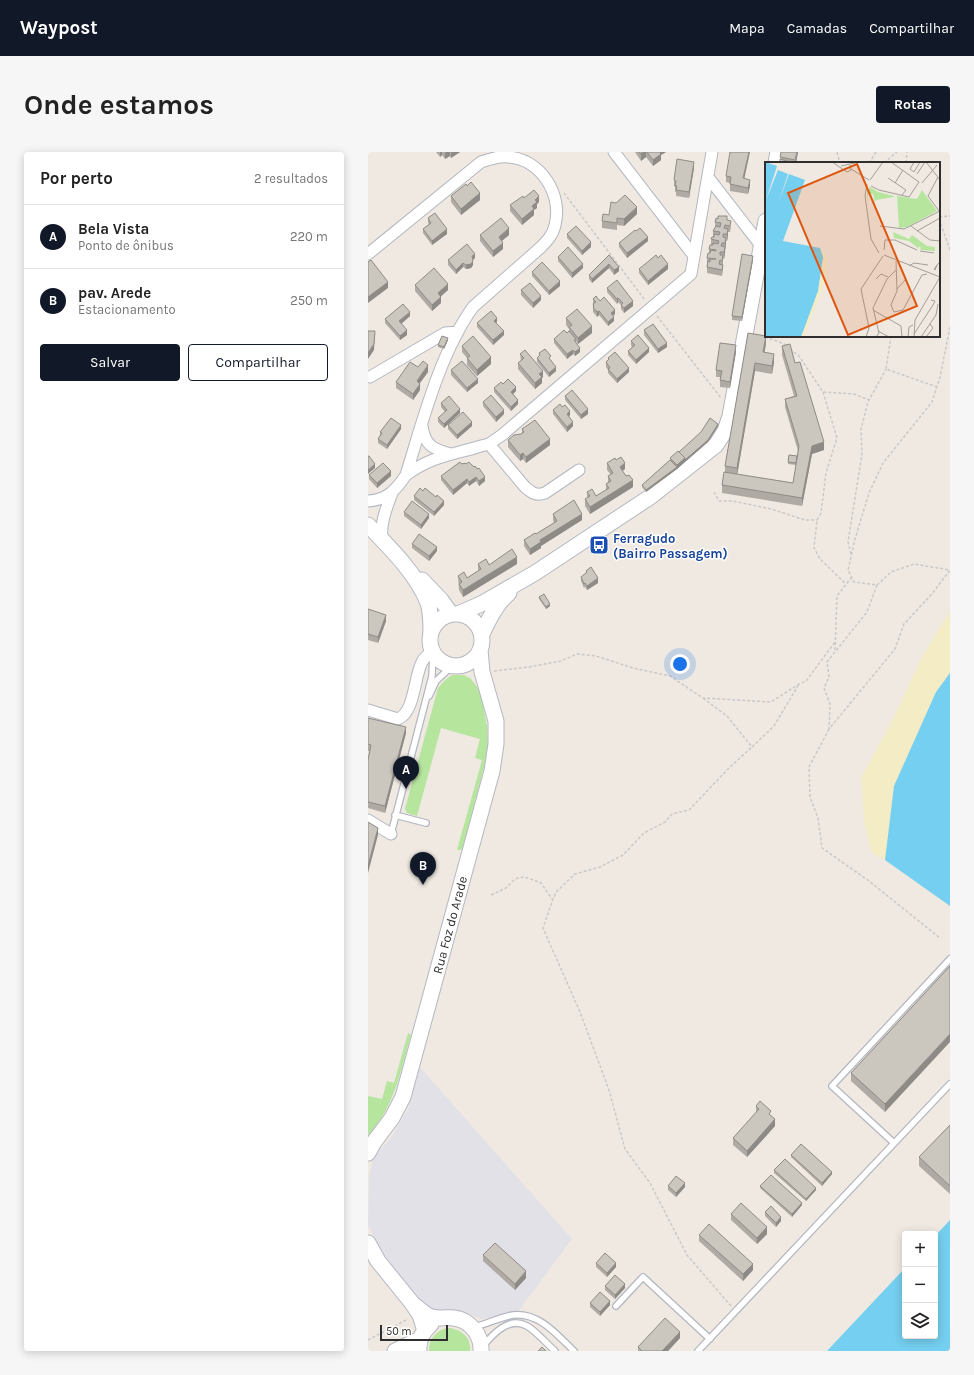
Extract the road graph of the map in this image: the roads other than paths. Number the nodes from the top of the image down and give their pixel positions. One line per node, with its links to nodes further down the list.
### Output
1 (614, 152): 9 (street)
2 (712, 152): 5 (street)
3 (778, 152): 4 (street)
4 (776, 162)
5 (708, 177): 7 (street); 9 (street)
6 (765, 228): 7 (street)
7 (762, 247): 22 (street)
8 (368, 254): 10 (street)
9 (694, 256): 13 (street)
10 (458, 332): 11 (street); 12 (street)
11 (370, 377)
12 (422, 423): 14 (street); 16 (street)
13 (489, 444): 14 (street); 15 (street)
14 (451, 454): 16 (street)
15 (579, 470)
16 (406, 475): 17 (street)
17 (392, 493): 18 (street); 20 (street)
18 (368, 501)
19 (368, 525): 20 (street)
20 (382, 540): 21 (street)
21 (401, 560): 23 (street); 24 (street)
22 (535, 572): 23 (street); 25 (street, Rua Foz do Arade)
23 (455, 614): 24 (street); 25 (street)
24 (431, 633): 27 (street)
25 (482, 634): 26 (street, Rua Foz do Arade)
26 (480, 650): 28 (street); 29 (street, Rua Foz do Arade)
27 (434, 652): 28 (street, Rua Foz do Arade); 30 (lane); 31 (street)
28 (458, 665): 29 (street, Rua Foz do Arade); 30 (lane)
29 (489, 700): 39 (street, Rua Foz do Arade)
30 (424, 709): 32 (lane)
31 (368, 710)
32 (395, 815): 34 (lane); 35 (lane)
33 (368, 820): 35 (street)
34 (426, 823)
35 (390, 834)
36 (950, 959): 38 (lane)
37 (950, 1084): 38 (lane)
38 (894, 1143): 45 (lane)
39 (370, 1147)
40 (368, 1243): 42 (street)
41 (616, 1306): 45 (lane)
42 (412, 1310): 43 (street); 46 (street)
43 (443, 1319): 44 (street); 46 (street)
44 (472, 1327): 47 (street); 50 (lane)
45 (710, 1339): 51 (lane)
46 (421, 1340): 48 (street)
47 (481, 1350): 49 (lane)
48 (395, 1351)
49 (555, 1351)
50 (574, 1351)
51 (698, 1351)

